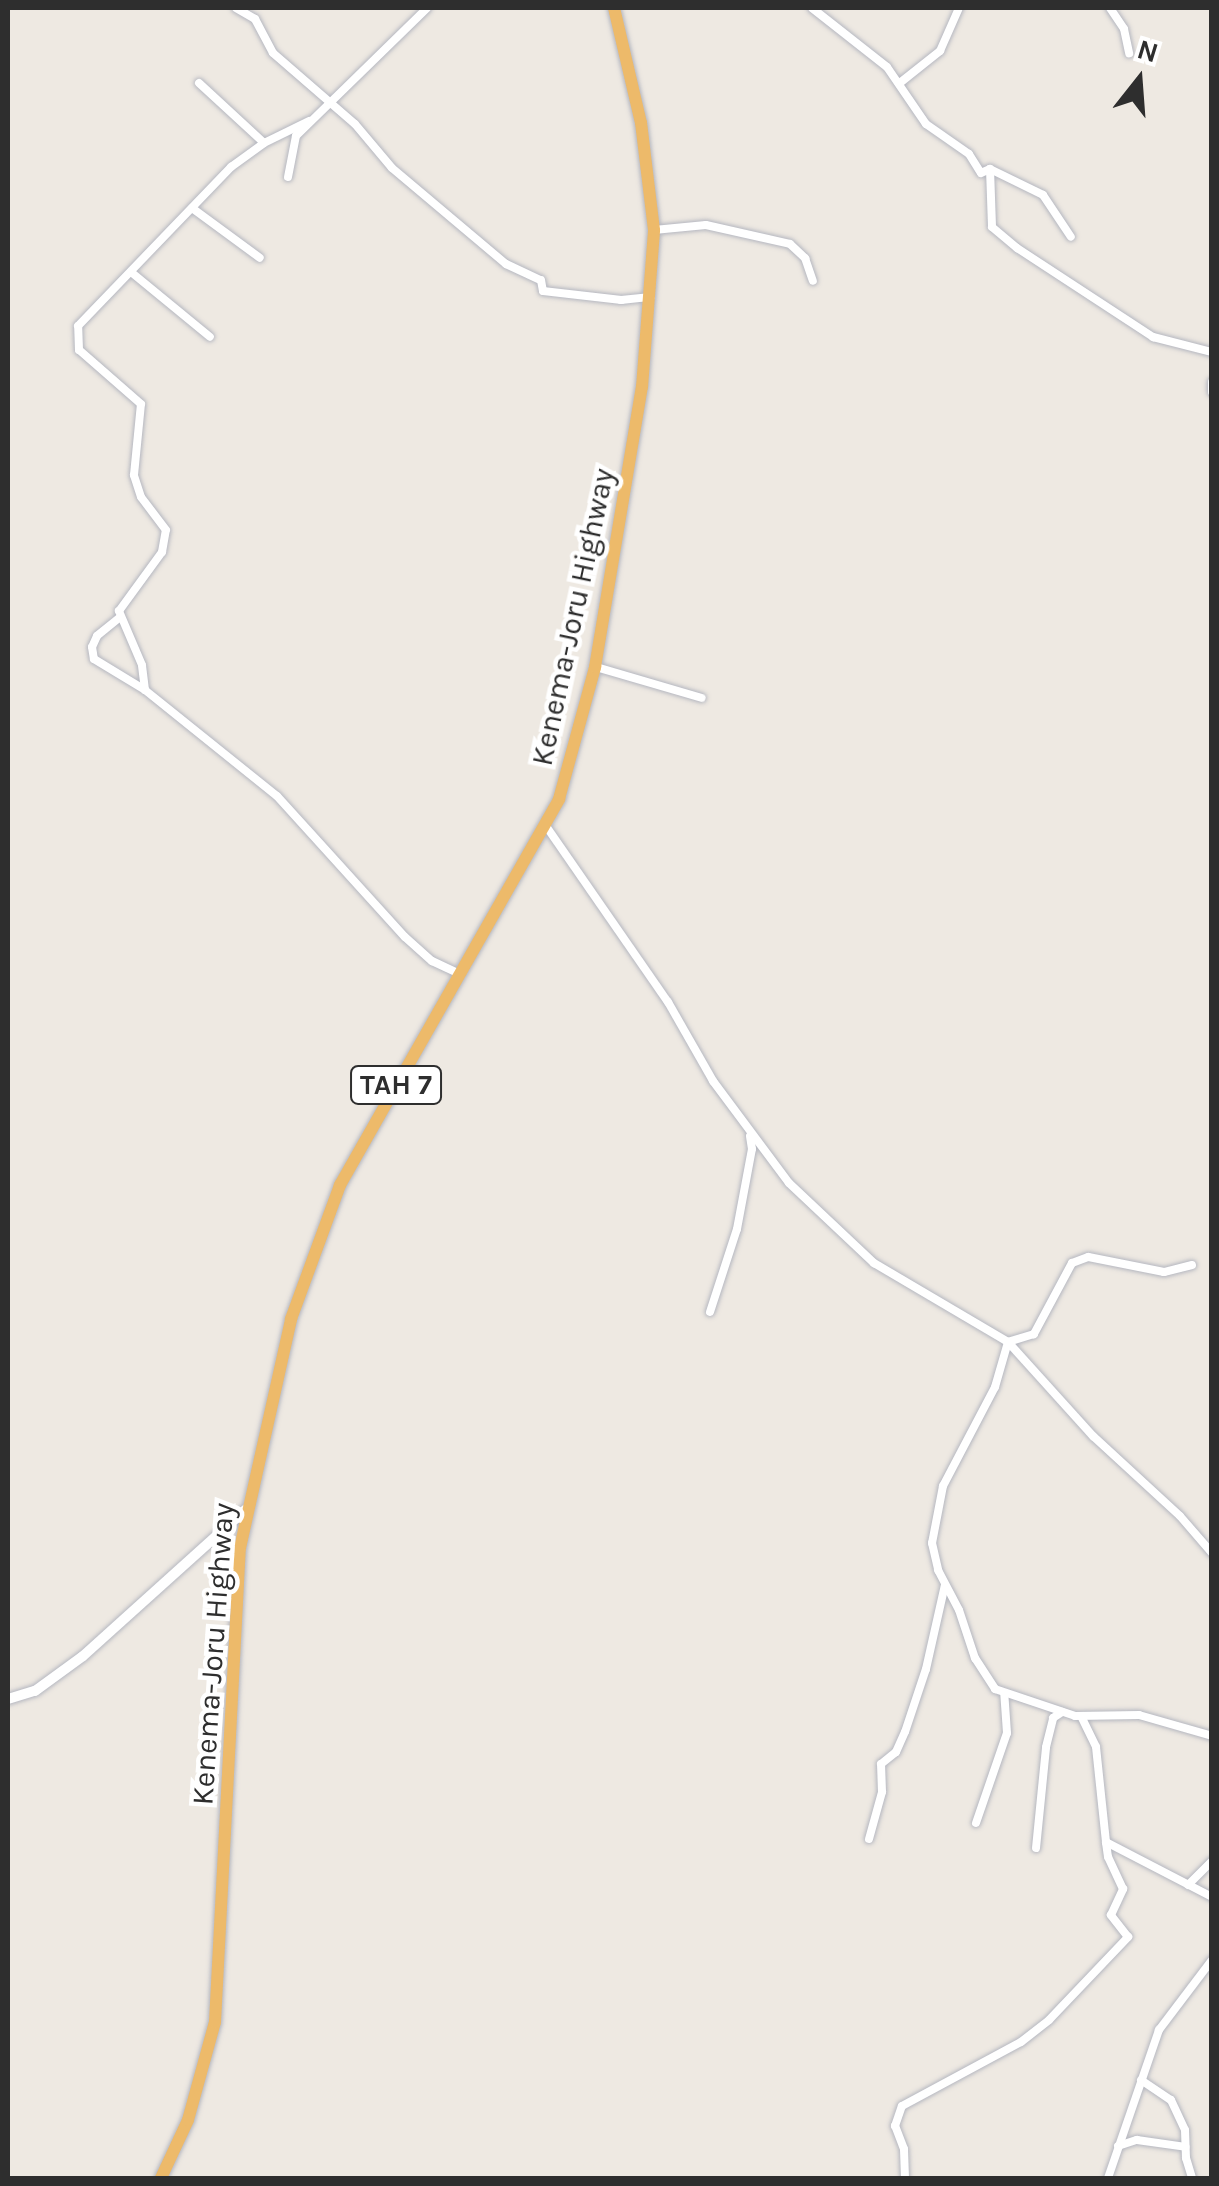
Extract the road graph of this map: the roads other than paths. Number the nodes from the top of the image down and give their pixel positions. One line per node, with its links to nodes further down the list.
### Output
1 (236, 8): 10 (street)
2 (427, 8): 10 (street)
3 (614, 8): 16 (highway, Kenema-Joru Highway / TAH 7)
4 (812, 8): 8 (street)
5 (959, 8): 8 (street)
6 (1110, 8): 7 (street)
7 (1129, 53)
8 (901, 82): 13 (street)
9 (199, 84): 12 (street)
10 (330, 103): 11 (street); 21 (street)
11 (309, 121): 12 (street); 14 (street)
12 (264, 142): 15 (street)
13 (990, 169): 17 (street); 23 (street)
14 (288, 177)
15 (192, 208): 18 (street); 19 (street)
16 (654, 230): 20 (street); 21 (highway, Kenema-Joru Highway / TAH 7)
17 (1071, 237)
18 (260, 258)
19 (131, 272): 22 (street); 26 (street)
20 (813, 281)
21 (651, 297): 27 (highway, Kenema-Joru Highway / TAH 7)
22 (210, 337)
23 (1212, 352)
24 (1212, 382): 25 (street)
25 (1212, 392)
26 (119, 618): 28 (street); 28 (street)
27 (595, 667): 29 (street); 30 (highway, Kenema-Joru Highway / TAH 7)
28 (145, 690): 31 (street)
29 (702, 698)
30 (546, 826): 31 (highway, Kenema-Joru Highway / TAH 7); 32 (street)
31 (460, 974): 36 (highway, Kenema-Joru Highway / TAH 7)
32 (749, 1132): 34 (street); 35 (street)
33 (1192, 1265): 35 (street)
34 (710, 1312)
35 (1008, 1342): 37 (street); 38 (street)
36 (246, 1510): 40 (street); 55 (highway, Kenema-Joru Highway / TAH 7)
37 (1212, 1554)
38 (946, 1585): 39 (street); 45 (street)
39 (1004, 1694): 41 (street); 44 (street)
40 (8, 1699)
41 (1062, 1712): 42 (street); 47 (street)
42 (1082, 1718): 43 (street); 46 (street)
43 (1212, 1736)
44 (976, 1824)
45 (869, 1838)
46 (1106, 1842): 49 (street); 56 (street)
47 (1036, 1848)
48 (1212, 1862): 49 (street)
49 (1188, 1885): 50 (street)
50 (1212, 1897)
51 (1212, 1960): 52 (street)
52 (1141, 2080): 53 (street); 54 (street)
53 (1118, 2146): 54 (street); 57 (street)
54 (1186, 2147): 58 (street)
55 (160, 2178)
56 (906, 2178)
57 (1108, 2178)
58 (1192, 2178)

